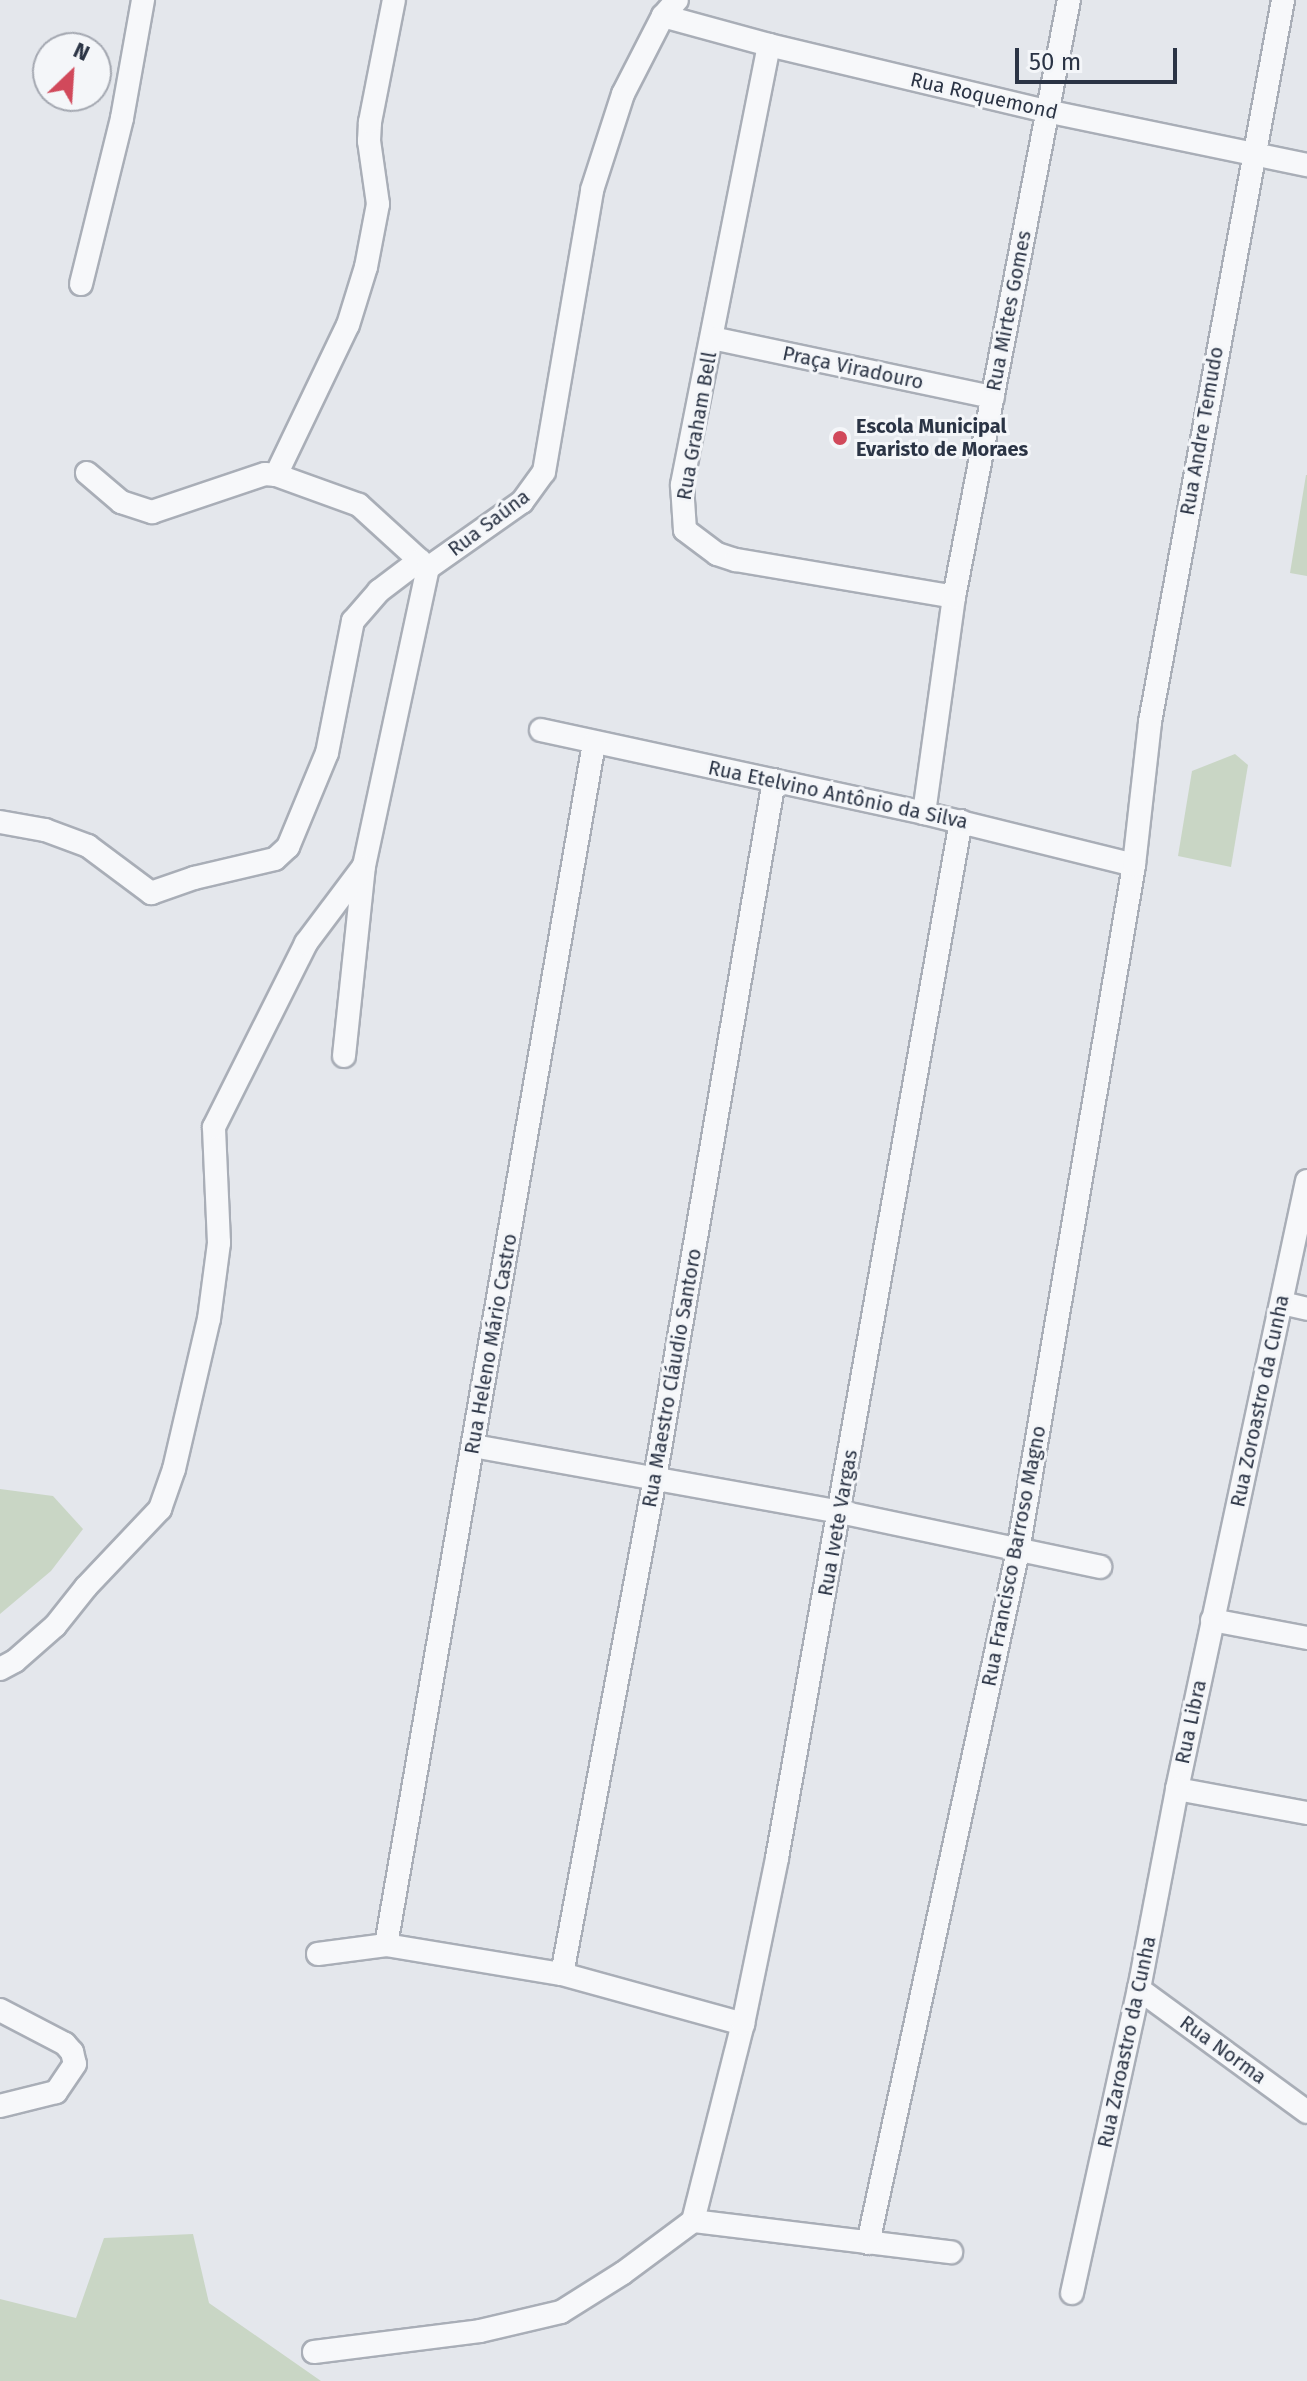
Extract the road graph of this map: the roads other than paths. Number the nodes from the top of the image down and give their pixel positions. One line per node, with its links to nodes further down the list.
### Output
1 (143, 0): 10 (street)
2 (394, 0): 14 (street)
3 (1069, 0): 7 (street, Rua Mirtes Gomes)
4 (1283, 0): 8 (street, Rua Andre Temudo)
5 (670, 8): 6 (street, Rua Roquemond); 15 (street, Rua Saúna)
6 (769, 45): 7 (street, Rua Roquemond); 11 (street, Rua Graham Bell)
7 (1046, 111): 8 (street, Rua Roquemond); 12 (street, Rua Mirtes Gomes)
8 (1252, 154): 9 (street, Rua Roquemond); 23 (street, Rua Andre Temudo)
9 (1307, 165)
10 (81, 284)
11 (712, 338): 12 (street, Praça Viradouro); 16 (street, Rua Graham Bell)
12 (993, 397): 16 (street, Rua Mirtes Gomes)
13 (87, 473): 14 (street)
14 (276, 475): 15 (street)
15 (424, 564): 22 (street); 24 (street, Rua Saúna)
16 (954, 597): 20 (street, Rua Mirtes Gomes)
17 (541, 730): 18 (street, Rua Etelvino Antônio da Silva)
18 (594, 743): 19 (street, Rua Etelvino Antônio da Silva); 29 (street, Rua Heleno Mário Castro)
19 (774, 780): 20 (street, Rua Etelvino Antônio da Silva); 30 (street, Rua Maestro Cláudio Santoro)
20 (924, 813): 21 (street, Rua Etelvino Antônio da Silva)
21 (961, 821): 23 (street, Rua Etelvino Antônio da Silva); 31 (street, Rua Ivete Vargas)
22 (0, 822)
23 (1134, 865): 32 (street, Rua Francisco Barroso Magno)
24 (364, 866): 25 (street, Rua Saúna); 36 (street)
25 (344, 1056)
26 (1307, 1181): 27 (street, Rua Zoroastro da Cunha)
27 (1282, 1303): 28 (street); 34 (street, Rua Zoroastro da Cunha)
28 (1307, 1309)
29 (474, 1446): 30 (street); 39 (street, Rua Heleno Mário Castro)
30 (655, 1478): 31 (street); 41 (street, Rua Maestro Cláudio Santoro)
31 (840, 1512): 32 (street); 44 (street, Rua Ivete Vargas)
32 (1018, 1551): 33 (street); 48 (street, Rua Francisco Barroso Magno)
33 (1100, 1567)
34 (1212, 1620): 35 (street); 37 (street, Rua Libra)
35 (1307, 1638)
36 (0, 1669)
37 (1177, 1789): 38 (street, Rua Libra); 42 (street, Rua Zaroastro da Cunha)
38 (1307, 1813)
39 (386, 1945): 40 (street); 41 (street)
40 (318, 1954)
41 (562, 1974): 44 (street)
42 (1139, 1989): 46 (street, Rua Norma); 50 (street, Rua Zaroastro da Cunha)
43 (0, 2010): 45 (street)
44 (743, 2024): 47 (street, Rua Ivete Vargas)
45 (0, 2106)
46 (1307, 2112)
47 (693, 2221): 48 (street); 51 (street)
48 (868, 2243): 49 (street)
49 (951, 2252)
50 (1072, 2293)
51 (314, 2352)

